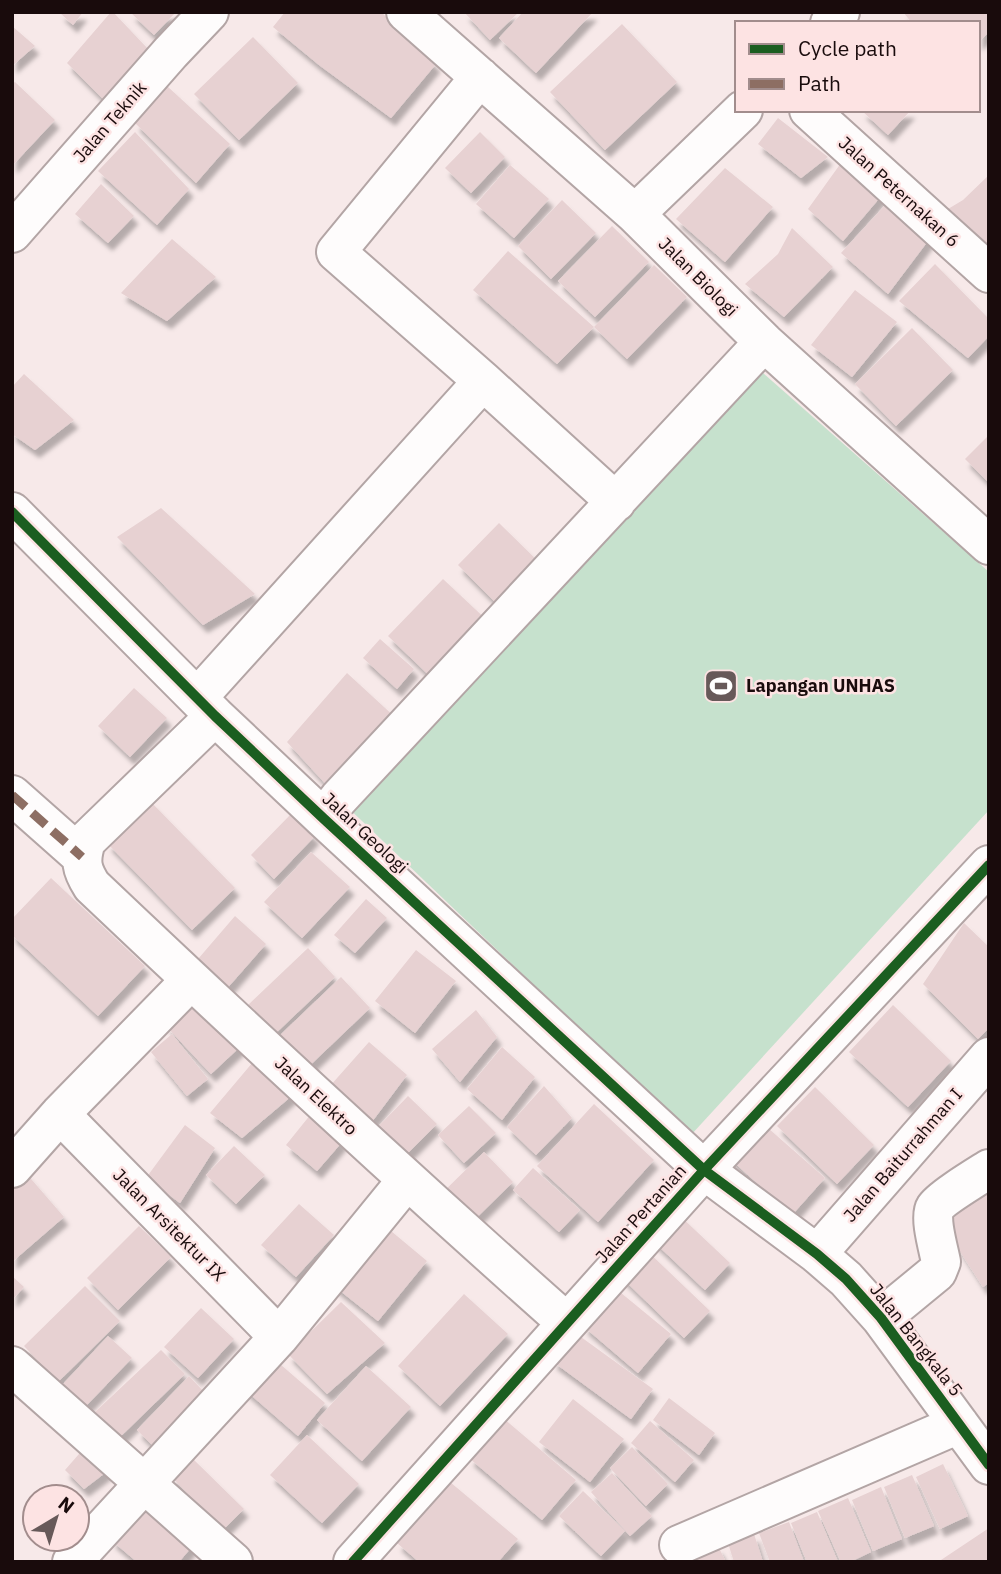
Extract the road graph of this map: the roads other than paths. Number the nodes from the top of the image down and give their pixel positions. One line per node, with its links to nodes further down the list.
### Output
1 (209, 12): 7 (street, Jalan Teknik)
2 (406, 12): 3 (street, Jalan Biologi)
3 (480, 77): 6 (street, Jalan Biologi); 10 (street)
4 (742, 112): 6 (street)
5 (811, 112): 8 (street, Jalan Peternakan 6)
6 (635, 214): 9 (street, Jalan Biologi)
7 (14, 226)
8 (989, 273)
9 (764, 342): 11 (street); 13 (street, Jalan Biologi)
10 (483, 381): 11 (street); 14 (street)
11 (616, 502): 16 (street)
12 (12, 512): 14 (street, Jalan Geologi)
13 (989, 545)
14 (206, 707): 16 (street, Jalan Geologi); 17 (street)
15 (12, 795): 17 (street, Jalan Elektro)
16 (323, 818): 24 (street, Jalan Geologi)
17 (82, 857): 19 (street, Jalan Elektro)
18 (989, 865): 24 (street, Jalan Pertanian)
19 (191, 980): 21 (street); 25 (street, Jalan Elektro)
20 (989, 1057): 26 (street, Jalan Baiturrahman I)
21 (60, 1114): 22 (street); 29 (street, Jalan Arsitektur IX)
22 (12, 1168)
23 (989, 1169): 27 (street)
24 (704, 1170): 26 (street, Jalan Bangkala 5); 28 (street, Jalan Pertanian)
25 (407, 1180): 28 (street, Jalan Elektro); 29 (street)
26 (817, 1254): 27 (street, Jalan Bangkala 5)
27 (881, 1318): 31 (street, Jalan Bangkala 5)
28 (567, 1323): 37 (street, Jalan Pertanian)
29 (279, 1337): 33 (street)
30 (12, 1366): 33 (street)
31 (958, 1424): 32 (street, Jalan Bangkala 5); 34 (street)
32 (989, 1465)
33 (145, 1483): 35 (street); 36 (street)
34 (679, 1545)
35 (72, 1562)
36 (233, 1562)
37 (353, 1562)

